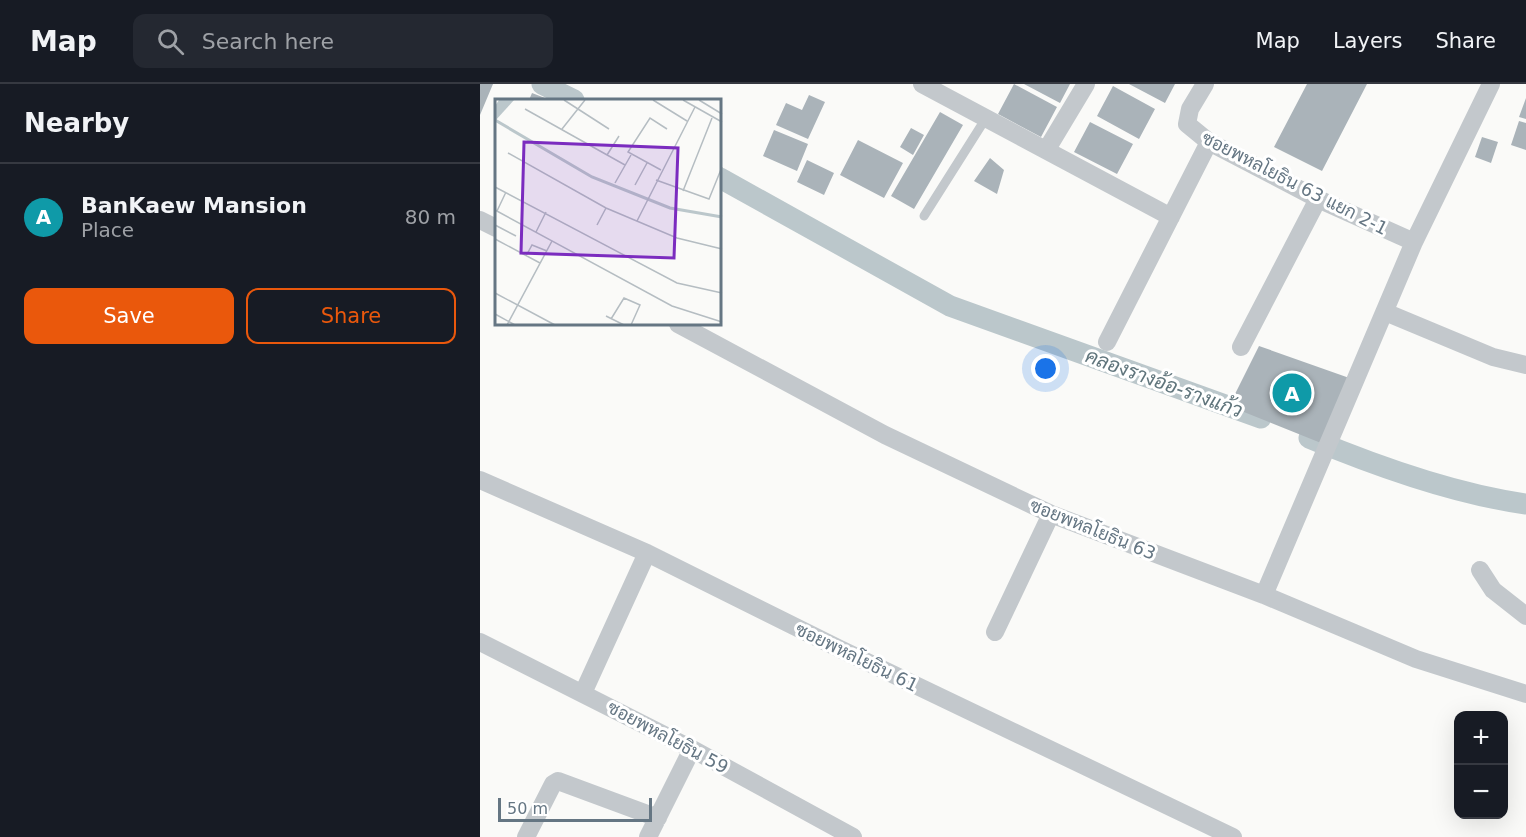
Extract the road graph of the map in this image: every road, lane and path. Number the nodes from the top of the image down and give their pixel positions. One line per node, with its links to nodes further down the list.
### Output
1 (922, 84): 5 (street)
2 (1086, 84): 7 (street)
3 (1205, 84): 6 (street, ซอยพหลโยธิน 63 แยก 2-1)
4 (1491, 84): 13 (street)
5 (986, 118): 7 (street); 9 (lane)
6 (1209, 142): 8 (street, ซอยพหลโยธิน 63 แยก 2-1); 10 (street)
7 (1047, 149): 10 (street)
8 (1318, 199): 13 (street, ซอยพหลโยธิน 63 แยก 2-1); 17 (street)
9 (924, 216)
10 (1171, 217): 16 (street)
11 (480, 220): 12 (street)
12 (495, 228)
13 (1414, 242): 14 (street)
14 (1385, 312): 18 (street); 23 (street)
15 (682, 326): 20 (street, ซอยพหลโยธิน 63)
16 (1107, 342)
17 (1241, 347)
18 (1526, 365)
19 (480, 480): 21 (street, ซอยพหลโยธิน 61)
20 (1051, 514): 23 (street, ซอยพหลโยธิน 63); 25 (street)
21 (646, 552): 27 (street); 34 (street, ซอยพหลโยธิน 61)
22 (1480, 570): 24 (street)
23 (1264, 595): 28 (street, ซอยพหลโยธิน 63)
24 (1526, 616)
25 (995, 632)
26 (480, 642): 27 (street, ซอยพหลโยธิน 59)
27 (583, 693): 29 (street, ซอยพหลโยธิน 59)
28 (1526, 694)
29 (692, 749): 30 (street); 33 (street, ซอยพหลโยธิน 59)
30 (658, 818): 31 (street); 32 (street)
31 (526, 837)
32 (648, 837)
33 (853, 837)
34 (1233, 837)

